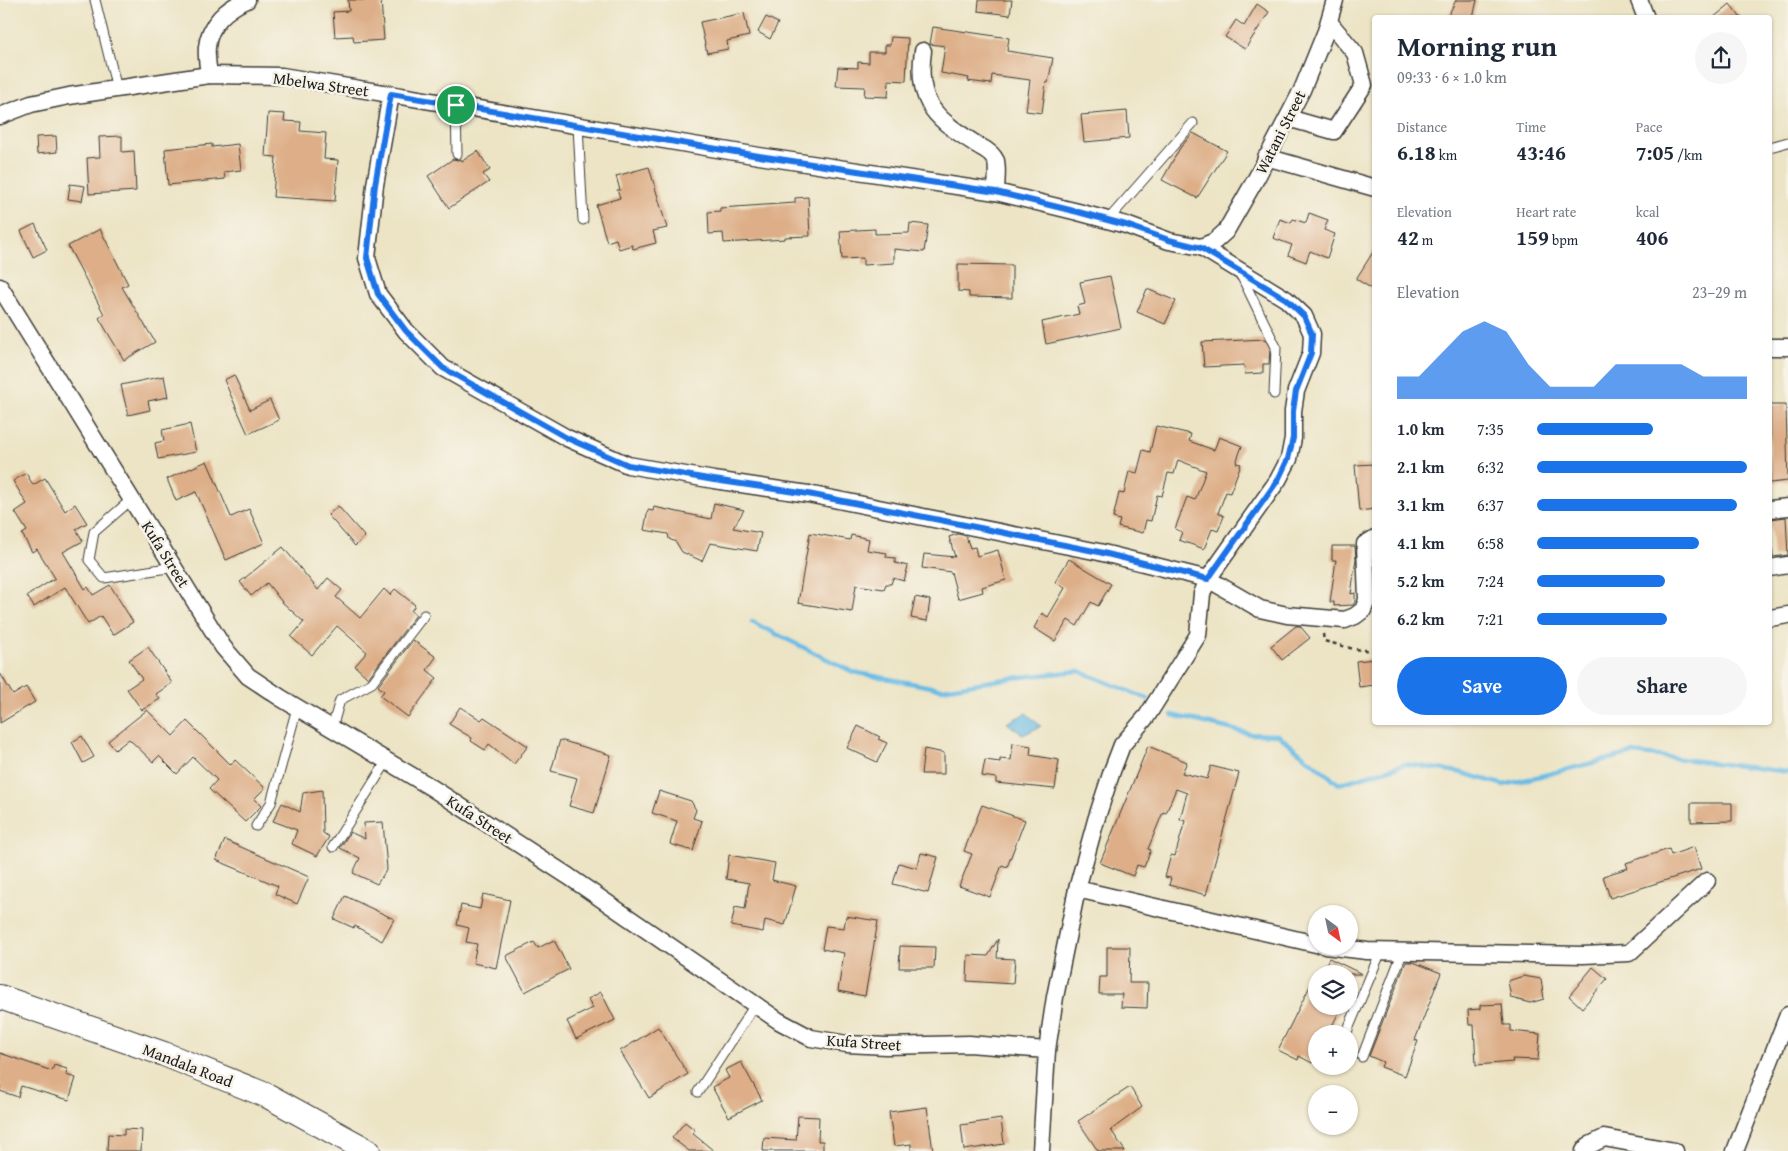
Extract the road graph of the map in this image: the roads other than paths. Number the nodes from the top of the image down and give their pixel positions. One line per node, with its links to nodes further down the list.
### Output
1 (95, 0): 9 (lane)
2 (246, 0): 8 (street)
3 (1336, 0): 6 (street, Watani Street)
4 (1639, 0): 5 (street)
5 (1645, 15)
6 (1329, 22): 13 (street, Watani Street); 13 (street)
7 (923, 50): 21 (street)
8 (209, 75): 9 (street, Mbelwa Street); 10 (street, Mbelwa Street)
9 (117, 89): 12 (street, Mbelwa Street)
10 (391, 94): 11 (street, Mbelwa Street); 37 (street)
11 (456, 105): 15 (street, Mbelwa Street); 18 (lane)
12 (0, 116)
13 (1288, 118): 19 (street, Watani Street)
14 (1193, 123): 23 (lane)
15 (578, 126): 21 (street, Mbelwa Street); 22 (lane)
16 (1788, 142): 17 (lane)
17 (1772, 146)
18 (457, 154)
19 (1266, 157): 20 (street); 24 (street, Watani Street)
20 (1372, 187)
21 (996, 192): 23 (street, Mbelwa Street)
22 (583, 220)
23 (1108, 220): 24 (street, Mbelwa Street)
24 (1201, 248): 25 (street, Mbelwa Street)
25 (1239, 270): 29 (lane); 37 (street, Mbelwa Street)
26 (0, 287): 30 (street, Kufa Street)
27 (1772, 346): 28 (street)
28 (1788, 347)
29 (1274, 394)
30 (132, 499): 35 (street, Kufa Street); 35 (lane)
31 (1788, 507): 32 (street)
32 (1772, 509)
33 (1372, 539): 37 (street)
34 (1788, 565): 36 (street)
35 (174, 567): 41 (street, Kufa Street)
36 (1772, 568)
37 (1208, 579): 47 (street, Mbelwa Street)
38 (424, 615): 42 (lane)
39 (1788, 615): 40 (street)
40 (1772, 618)
41 (297, 708): 42 (street, Kufa Street); 44 (lane)
42 (332, 728): 43 (street, Kufa Street)
43 (387, 761): 45 (lane); 53 (street, Kufa Street)
44 (256, 826)
45 (333, 847)
46 (1708, 881): 51 (street)
47 (1077, 889): 48 (street); 56 (street, Mbelwa Street)
48 (1308, 942)
49 (1358, 950): 50 (street)
50 (1381, 951): 51 (street); 55 (lane)
51 (1403, 951): 57 (lane)
52 (0, 997): 59 (street, Mandala Road)
53 (755, 1005): 56 (street, Kufa Street); 58 (lane)
54 (1788, 1015): 63 (street)
55 (1350, 1025)
56 (1047, 1050): 60 (street)
57 (1362, 1057)
58 (698, 1092)
59 (368, 1151)
60 (1041, 1151)
61 (1584, 1151): 62 (street)
62 (1675, 1151)
63 (1735, 1151)

